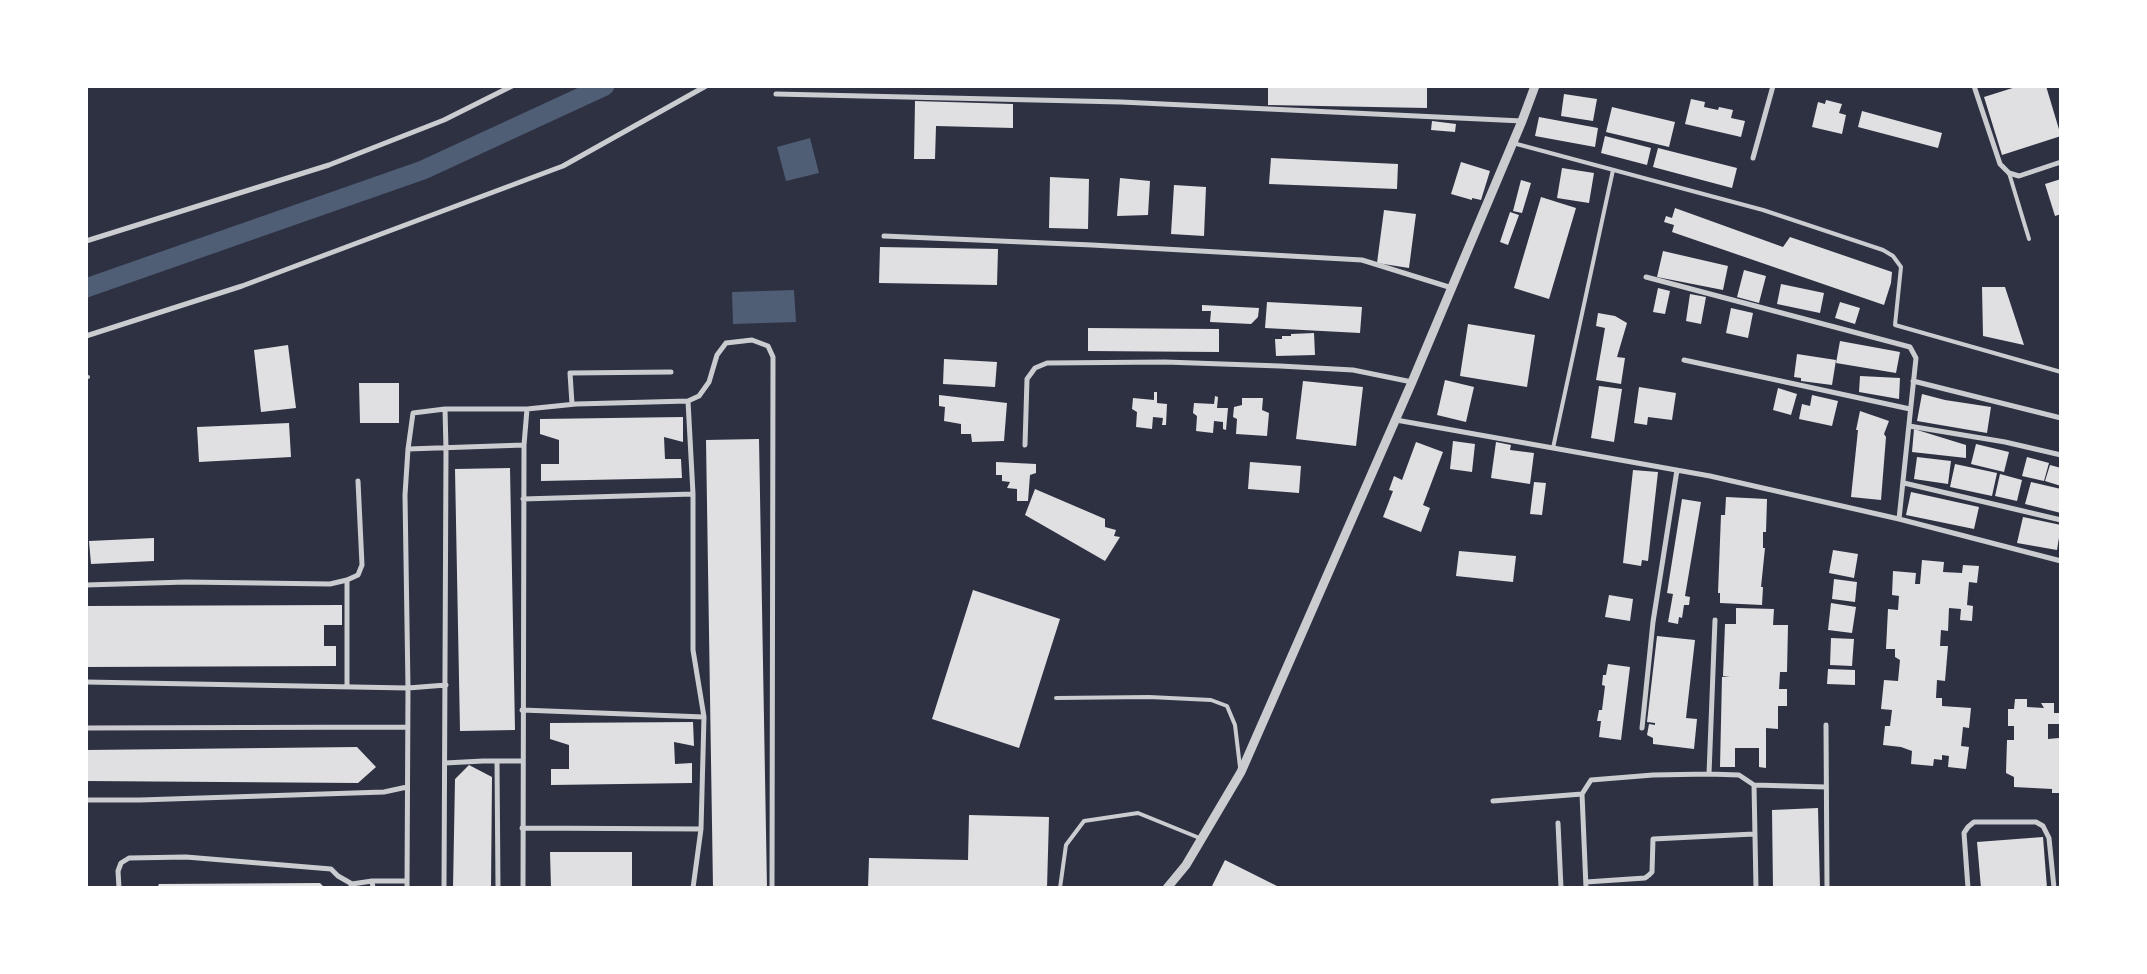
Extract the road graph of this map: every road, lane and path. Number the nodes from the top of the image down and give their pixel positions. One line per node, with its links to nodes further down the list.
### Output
1 (512, 86): 15 (street)
2 (706, 86): 18 (street)
3 (1535, 86): 7 (street)
4 (1773, 86): 9 (street)
5 (1974, 86): 12 (street)
6 (776, 94): 7 (street)
7 (1522, 121): 8 (street)
8 (1513, 143): 11 (lane); 17 (street)
9 (1753, 158)
10 (2061, 162): 12 (street)
11 (1613, 170): 21 (lane); 35 (lane)
12 (2009, 173): 14 (lane)
13 (884, 236): 17 (street)
14 (2028, 239)
15 (86, 241)
16 (1646, 277): 22 (street)
17 (1452, 288): 23 (street)
18 (86, 336)
19 (1684, 360): 28 (street)
20 (671, 372): 25 (street)
21 (2061, 372)
22 (1913, 381): 28 (street); 29 (street)
23 (1412, 382): 30 (street); 33 (street)
24 (688, 401): 25 (street); 41 (street); 87 (street)
25 (572, 404): 26 (street)
26 (527, 408): 27 (street); 32 (street)
27 (445, 409): 34 (street); 36 (street)
28 (1910, 410): 31 (street)
29 (2061, 418)
30 (1396, 420): 35 (street); 63 (street)
31 (1909, 426): 37 (street); 40 (street)
32 (524, 445): 34 (street); 42 (street)
33 (1025, 445)
34 (446, 448): 36 (street); 50 (street)
35 (1553, 448): 38 (street)
36 (408, 449): 52 (street)
37 (2061, 455)
38 (1677, 470): 43 (street); 59 (street)
39 (358, 481): 46 (street)
40 (1904, 483): 43 (street); 44 (street)
41 (693, 494): 42 (street); 55 (street)
42 (523, 500): 54 (street)
43 (1899, 519): 45 (street)
44 (2061, 520)
45 (2061, 561)
46 (347, 580): 47 (street); 51 (street)
47 (86, 585)
48 (1715, 620): 64 (street)
49 (86, 682): 51 (street)
50 (446, 685): 52 (street); 62 (street)
51 (347, 687): 52 (street)
52 (408, 688): 57 (street)
53 (1056, 698): 63 (lane)
54 (522, 710): 55 (street); 61 (street)
55 (704, 717): 73 (street)
56 (1826, 725): 66 (street)
57 (408, 727): 58 (street); 67 (street)
58 (86, 728)
59 (1642, 728)
60 (498, 761): 61 (street); 62 (street); 84 (street)
61 (522, 762): 72 (street)
62 (446, 763): 83 (street)
63 (1241, 772): 75 (street)
64 (1709, 774): 65 (street); 68 (street)
65 (1754, 785): 66 (street); 74 (street)
66 (1826, 786): 92 (street)
67 (407, 787): 69 (street); 77 (street)
68 (1582, 794): 70 (street); 78 (street)
69 (86, 800)
70 (1493, 801)
71 (1558, 823): 90 (street)
72 (522, 828): 73 (street); 85 (street)
73 (700, 829): 86 (street)
74 (1754, 834): 78 (street); 91 (street)
75 (1202, 839): 88 (lane); 89 (street)
76 (372, 881): 77 (street); 79 (street); 81 (street)
77 (407, 881): 82 (street)
78 (1586, 885)
79 (351, 886): 80 (street)
80 (119, 888)
81 (373, 888)
82 (407, 888)
83 (444, 888)
84 (498, 888)
85 (522, 888)
86 (693, 888)
87 (772, 888)
88 (1060, 888)
89 (1167, 888)
90 (1561, 888)
91 (1756, 888)
92 (1827, 888)
93 (1968, 888): 94 (street)
94 (2054, 888)

